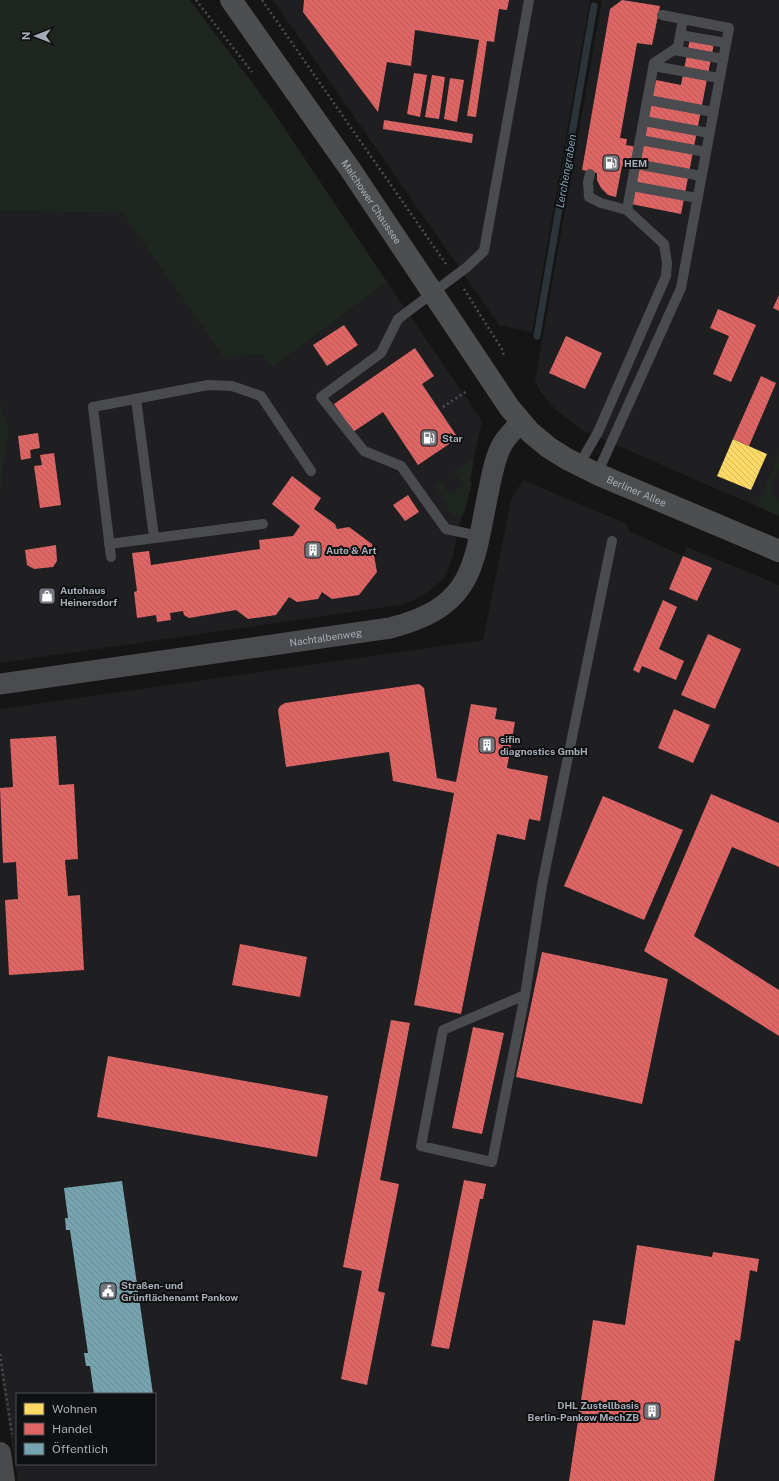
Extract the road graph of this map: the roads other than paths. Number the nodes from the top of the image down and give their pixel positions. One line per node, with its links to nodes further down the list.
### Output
1 (230, 0): 23 (main road, Malchower Chaussee)
2 (529, 0): 23 (lane)
3 (662, 15): 4 (lane)
4 (683, 19): 5 (lane); 6 (lane)
5 (680, 35): 6 (lane); 7 (lane)
6 (726, 43): 8 (lane)
7 (674, 50): 8 (lane); 9 (lane)
8 (723, 59): 10 (lane)
9 (654, 66): 10 (lane); 11 (lane)
10 (720, 78): 12 (lane)
11 (648, 100): 12 (lane); 13 (lane)
12 (713, 112): 14 (lane)
13 (644, 121): 14 (lane); 15 (lane)
14 (709, 133): 16 (lane)
15 (640, 140): 16 (lane); 17 (lane)
16 (706, 152): 19 (lane)
17 (636, 164): 19 (lane); 20 (lane)
18 (590, 174): 22 (lane)
19 (701, 176): 21 (lane)
20 (632, 186): 21 (lane); 22 (lane)
21 (697, 198): 26 (lane)
22 (627, 210): 26 (lane)
23 (434, 292): 25 (main road, Malchower Chaussee); 29 (lane)
24 (136, 399): 27 (lane); 30 (lane); 32 (lane)
25 (515, 414): 26 (main road, Berliner Allee); 29 (street, Nachtalbenweg)
26 (588, 469): 33 (main road, Berliner Allee)
27 (311, 471)
28 (263, 524): 30 (lane)
29 (479, 536): 35 (street, Nachtalbenweg)
30 (154, 537): 32 (lane)
31 (612, 541): 36 (lane)
32 (109, 544): 34 (lane)
33 (779, 551)
34 (110, 556)
35 (0, 684)
36 (525, 995): 36 (lane)
37 (6, 1446): 38 (main road)
38 (4, 1481)

